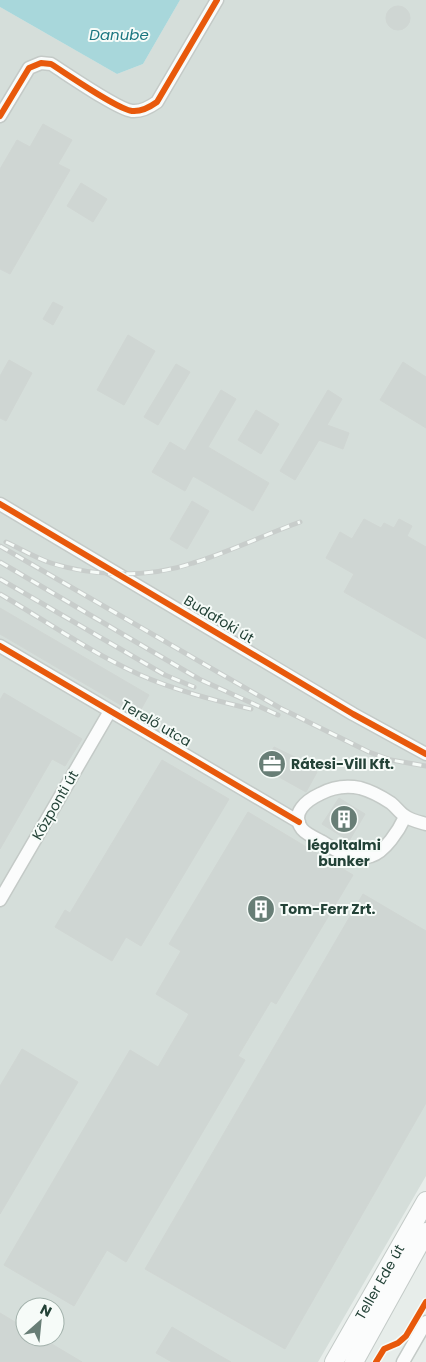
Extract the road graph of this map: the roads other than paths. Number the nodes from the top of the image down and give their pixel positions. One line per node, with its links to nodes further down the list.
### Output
1 (217, 0): 2 (street)
2 (0, 116)
3 (0, 504): 6 (street, Budafoki út)
4 (0, 646): 5 (street, Terelő utca)
5 (110, 711): 8 (street, Terelő utca); 10 (street, Központi út)
6 (426, 754)
7 (405, 817): 8 (street); 8 (street); 9 (street)
8 (299, 822)
9 (426, 824)
10 (0, 900)
11 (426, 1201): 14 (main road, Teller Ede út)
12 (426, 1232): 14 (main road, Teller Ede út)
13 (426, 1322): 15 (street)
14 (344, 1360)
15 (403, 1362)

